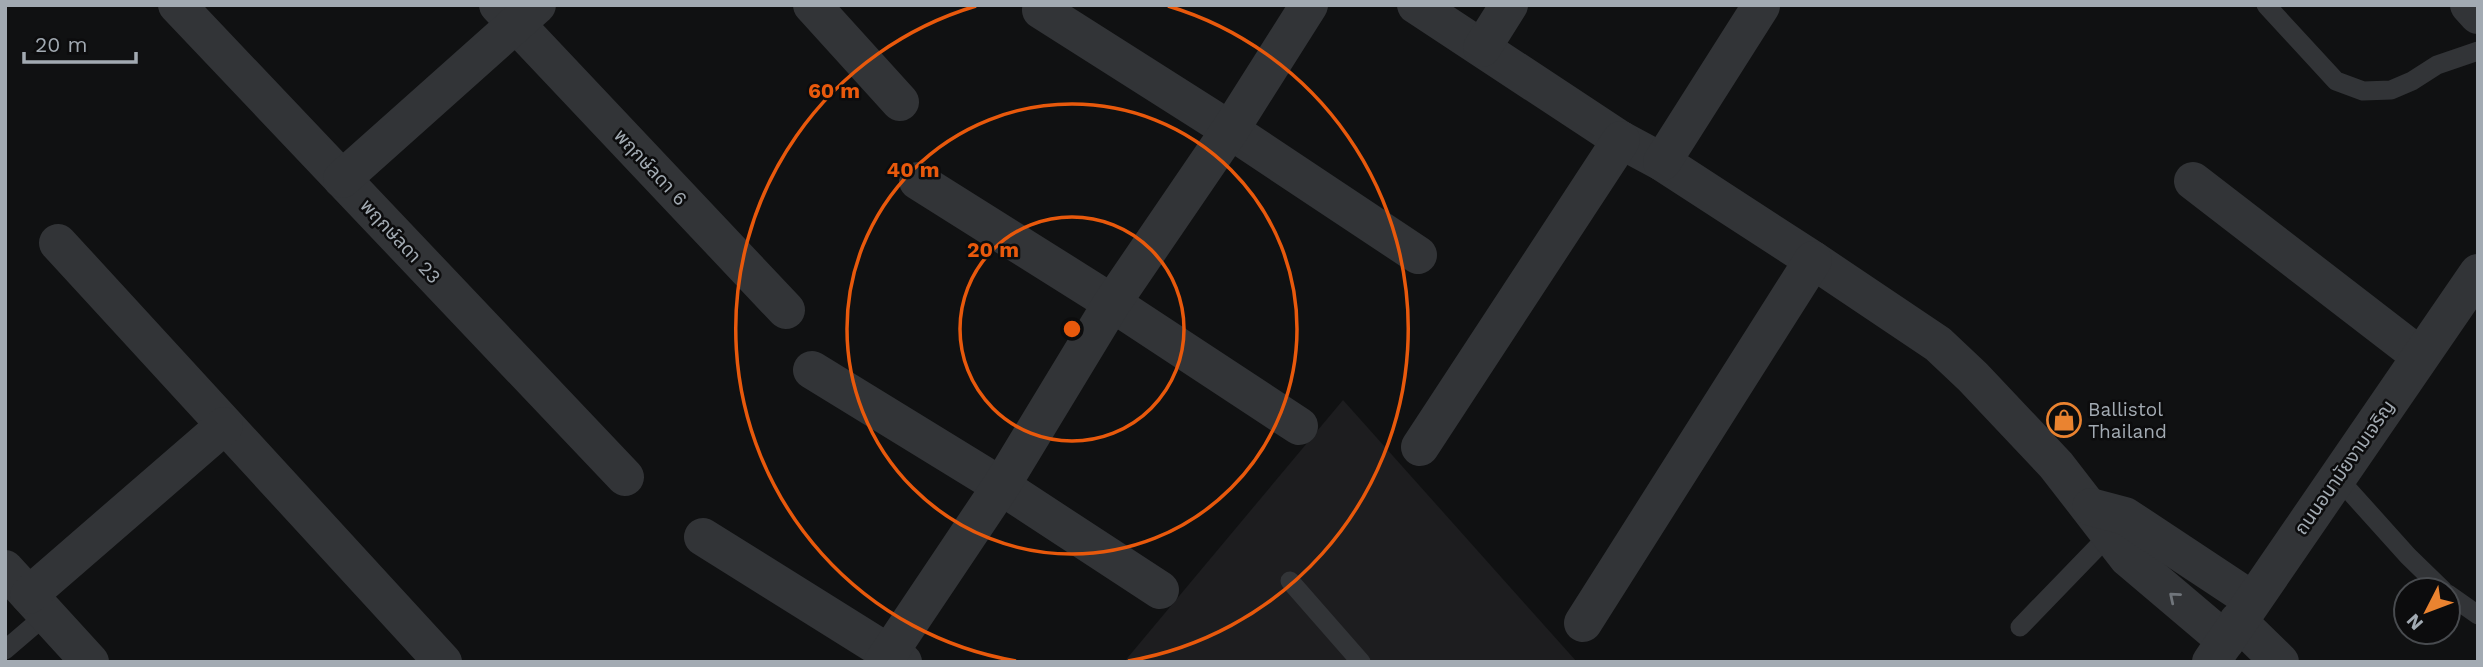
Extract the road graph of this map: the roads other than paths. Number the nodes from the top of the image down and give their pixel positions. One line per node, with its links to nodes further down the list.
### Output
1 (177, 5): 18 (street, พฤกษ์ลดา 23)
2 (812, 5): 14 (street)
3 (1309, 5): 15 (street)
4 (1416, 5): 12 (street)
5 (1508, 5): 12 (street)
6 (2266, 5): 13 (lane)
7 (2469, 5): 11 (street)
8 (1761, 6): 17 (street)
9 (1041, 10): 15 (street)
10 (517, 12): 18 (street); 26 (street, พฤกษ์ลดา 6)
11 (2478, 15)
12 (1482, 48): 16 (street)
13 (2478, 51)
14 (900, 102)
15 (1230, 130): 22 (street); 25 (street)
16 (1621, 140): 17 (street); 31 (street)
17 (1662, 162): 23 (street)
18 (342, 179): 32 (street, พฤกษ์ลดา 23)
19 (918, 181): 25 (street)
20 (2193, 181): 27 (street)
21 (58, 243): 29 (street)
22 (1418, 255)
23 (1813, 260): 35 (street); 43 (street)
24 (2478, 273): 27 (street, ถนนอนามัยงามเจริญ)
25 (1112, 303): 30 (street); 34 (street)
26 (786, 310)
27 (2420, 356): 33 (street, ถนนอนามัยงามเจริญ)
28 (812, 370): 34 (street)
29 (224, 426): 40 (street); 49 (street)
30 (1299, 426)
31 (1420, 447)
32 (625, 477)
33 (2337, 477): 37 (lane); 45 (street, ถนนอนามัยงามเจริญ)
34 (1001, 486): 39 (street); 47 (street)
35 (2108, 520): 44 (lane); 45 (street)
36 (703, 537): 47 (street)
37 (2429, 576)
38 (1290, 581): 50 (lane)
39 (1160, 590)
40 (27, 593): 46 (lane); 48 (street)
41 (2462, 604): 42 (lane)
42 (2478, 615)
43 (1583, 623)
44 (2020, 627)
45 (2232, 631): 51 (street)
46 (5, 650)
47 (891, 658)
48 (90, 662)
49 (443, 662)
50 (1361, 662)
51 (2280, 662)

